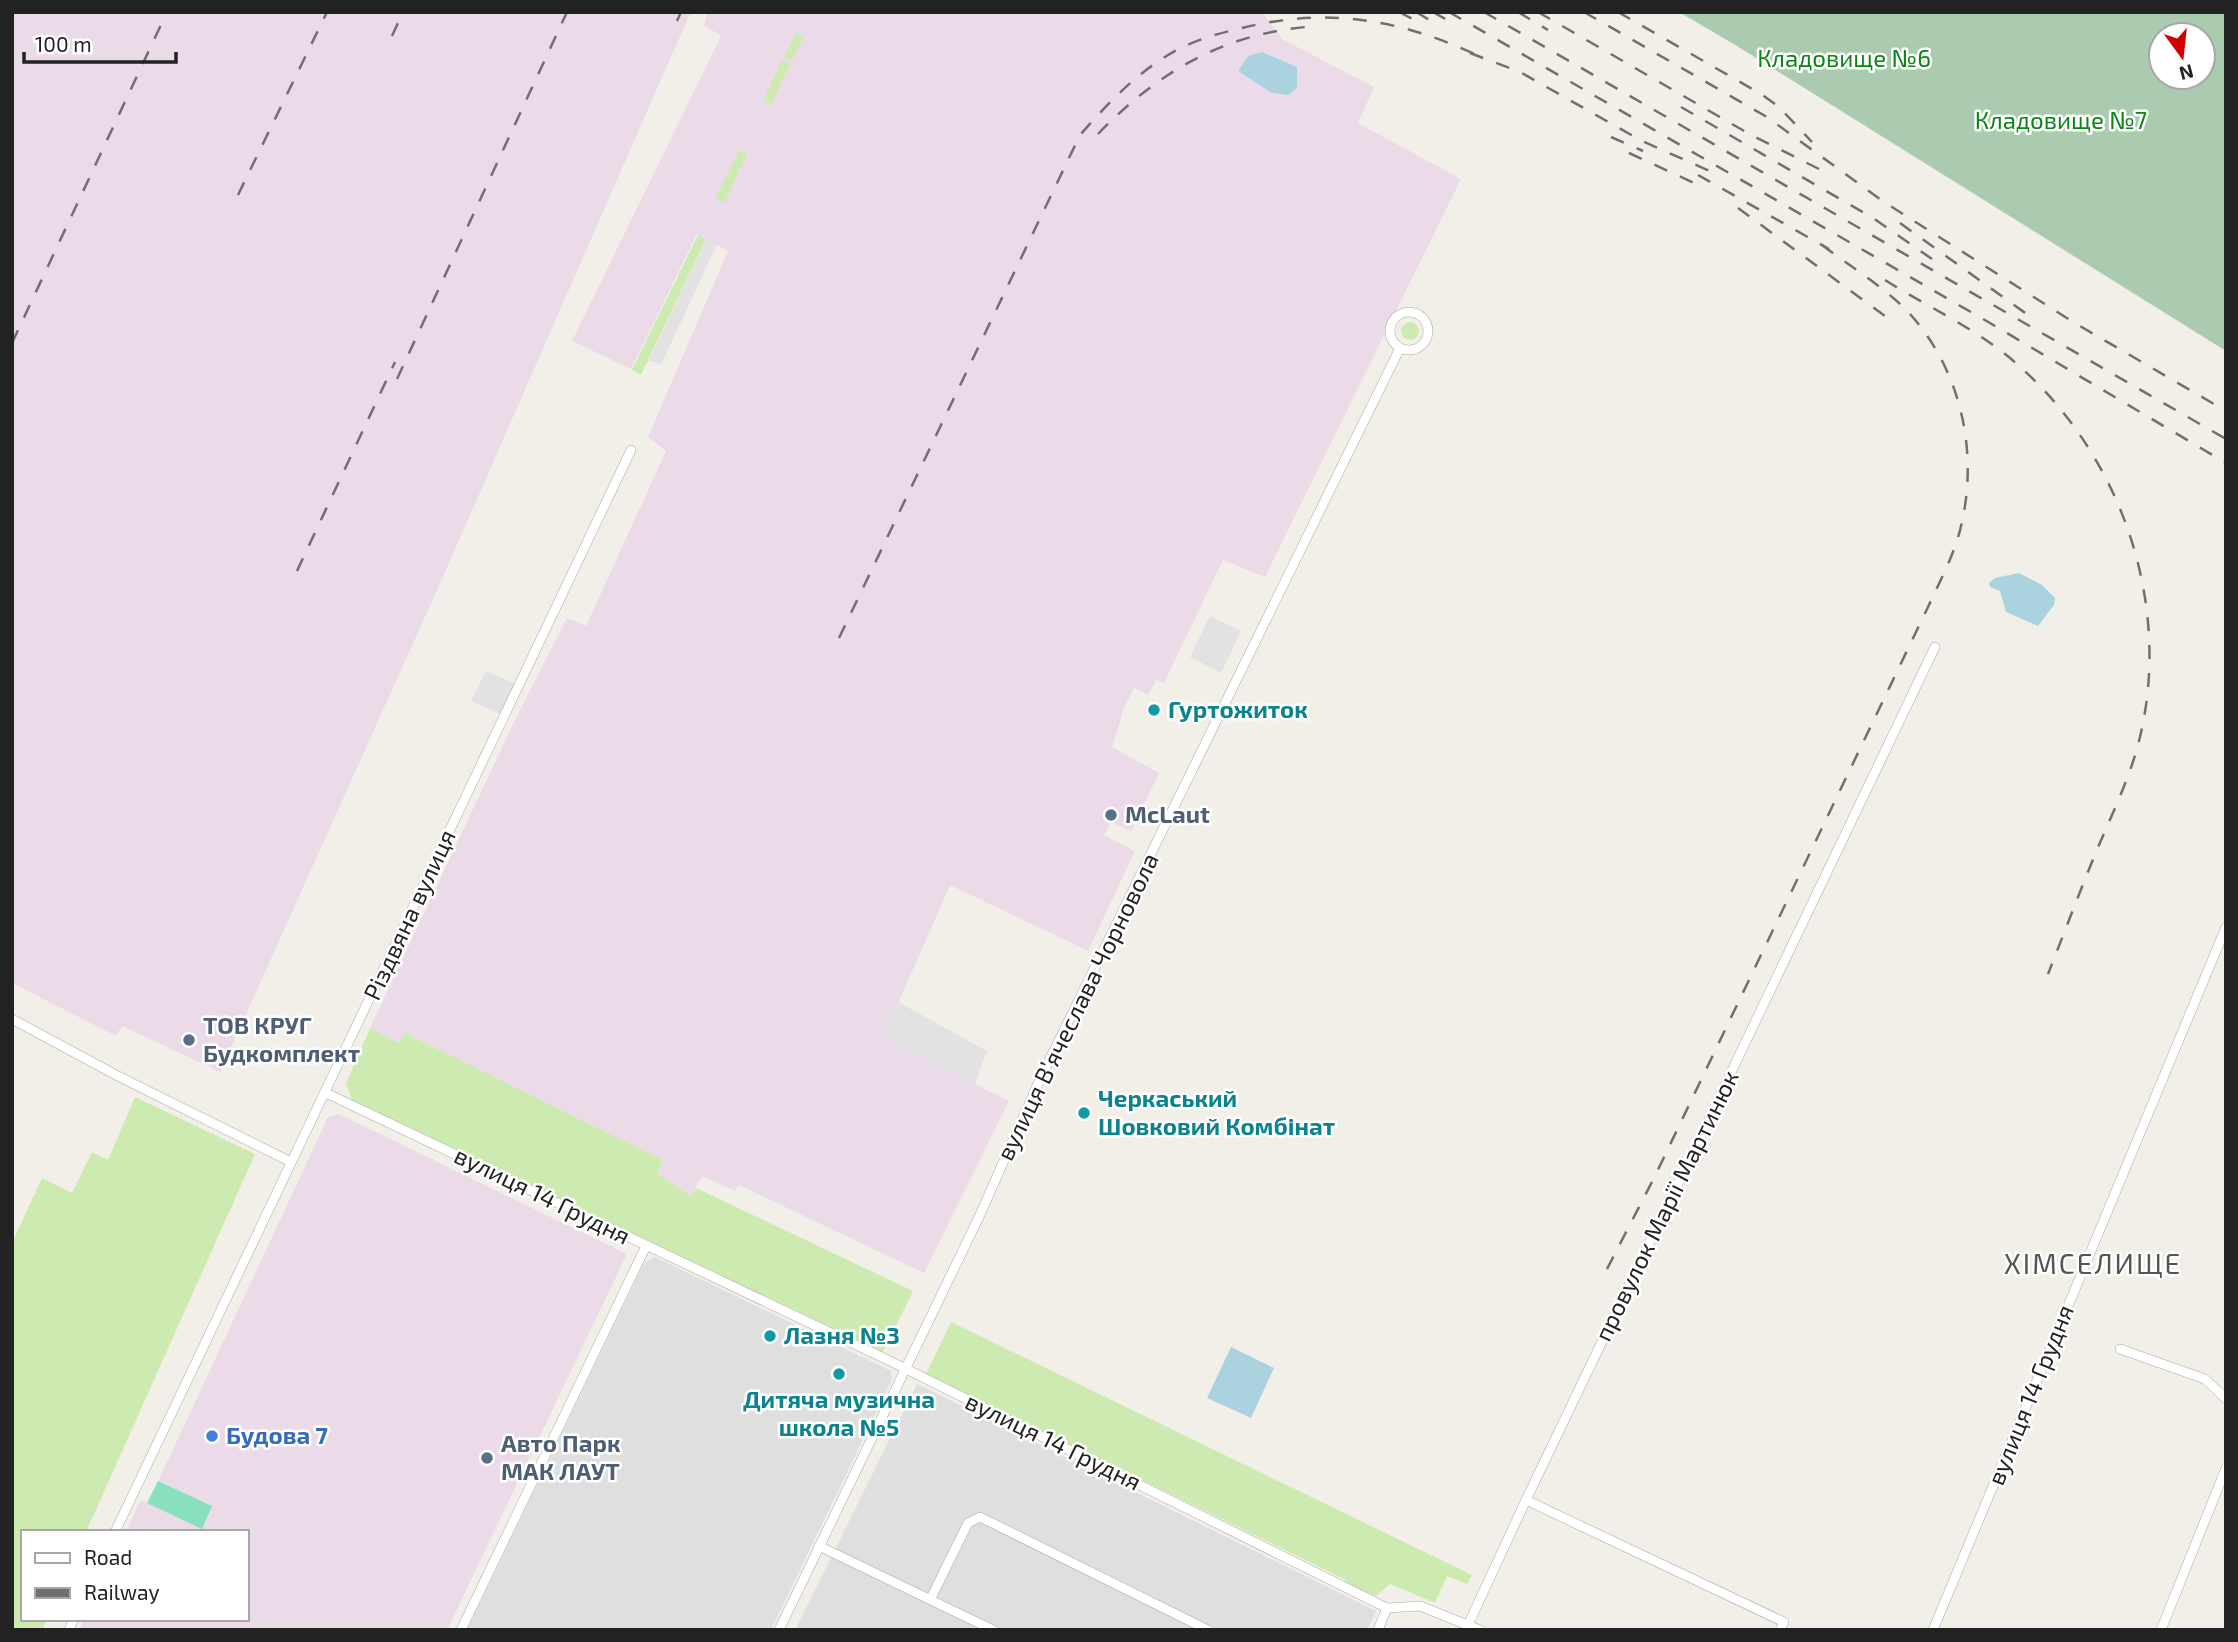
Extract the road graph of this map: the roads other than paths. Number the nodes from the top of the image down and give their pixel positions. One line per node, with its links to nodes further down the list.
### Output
1 (1400, 348): 1 (street); 10 (street, вулиця Вʼячеслава Чорновола)
2 (631, 450): 6 (street, Різдвяна вулиця)
3 (1935, 647): 13 (street, провулок Марії Мартинюк)
4 (2226, 927): 26 (street, вулиця 14 Грудня)
5 (12, 1019): 7 (street)
6 (326, 1093): 7 (street, Різдвяна вулиця); 8 (street, вулиця 14 Грудня)
7 (291, 1161): 14 (street, Різдвяна вулиця)
8 (646, 1246): 10 (street, вулиця 14 Грудня); 19 (street)
9 (2120, 1349): 11 (street)
10 (904, 1369): 15 (street, вулиця Вʼячеслава Чорновола); 17 (street, вулиця 14 Грудня)
11 (2226, 1399)
12 (2226, 1468): 27 (street)
13 (1526, 1500): 18 (street, провулок Марії Мартинюк); 25 (street)
14 (117, 1530)
15 (819, 1546): 16 (street); 20 (street, вулиця Вʼячеслава Чорновола)
16 (931, 1598): 21 (street); 22 (street)
17 (1387, 1608): 18 (street, вулиця 14 Грудня); 23 (street)
18 (1468, 1625): 24 (street, вулиця 14 Грудня)
19 (461, 1630)
20 (779, 1630)
21 (993, 1630)
22 (1208, 1630)
23 (1378, 1630)
24 (1480, 1630)
25 (1780, 1630)
26 (1933, 1630)
27 (2161, 1630)

